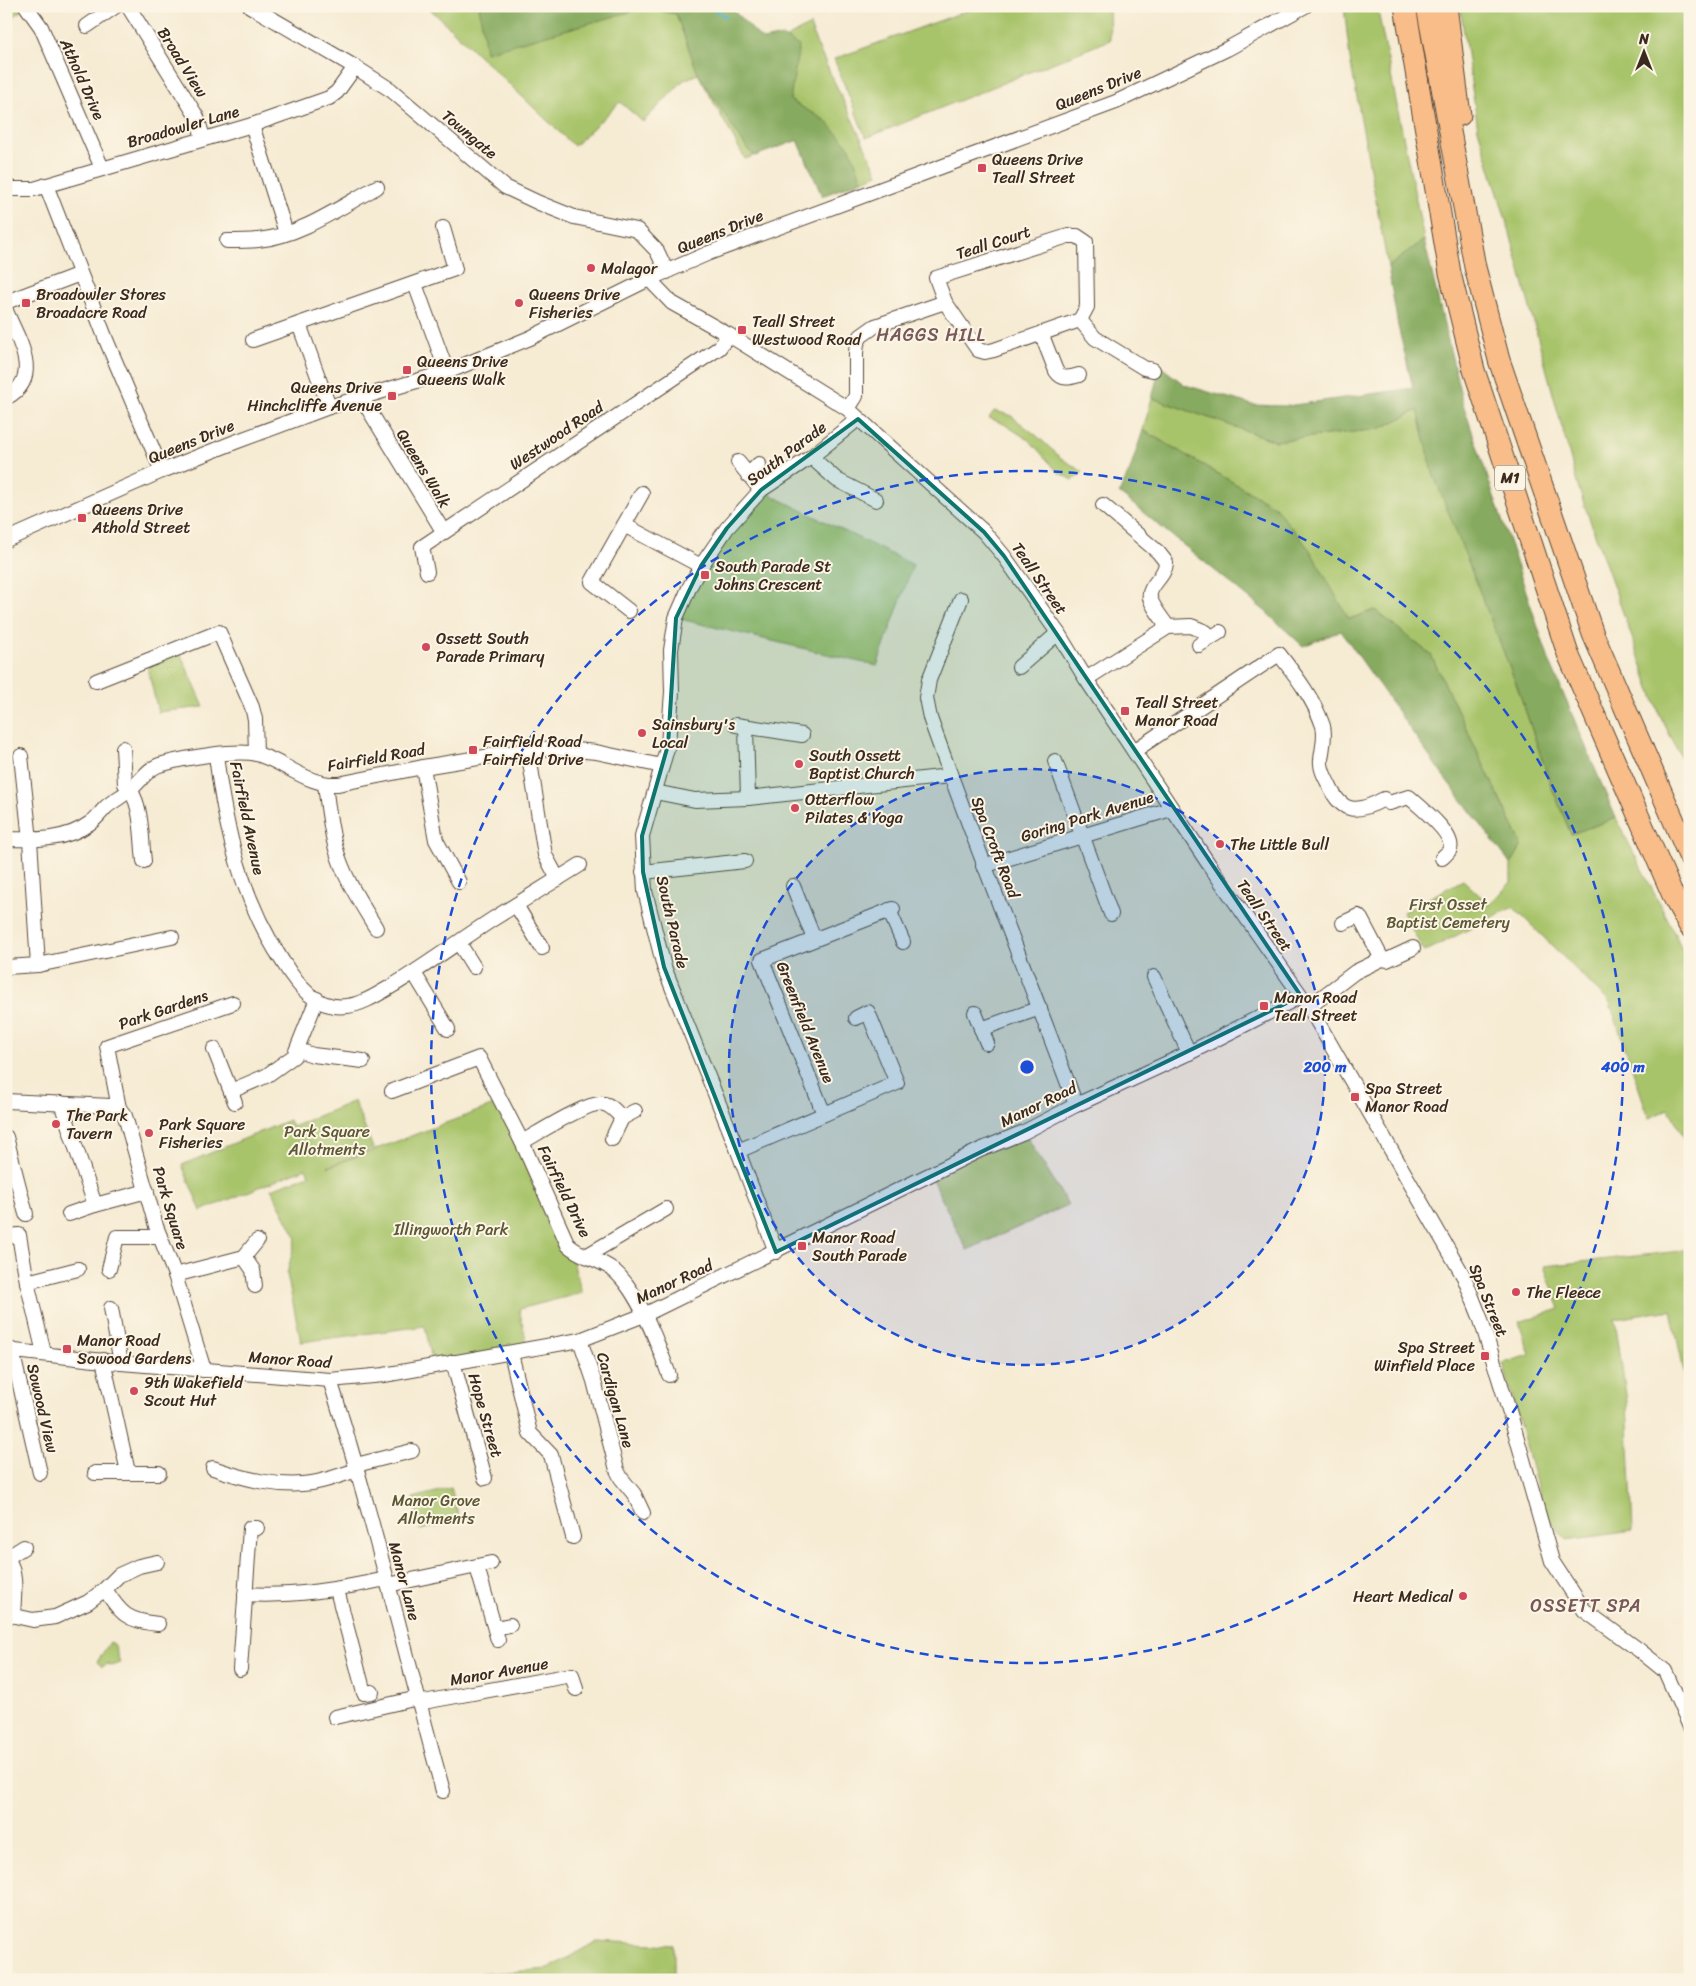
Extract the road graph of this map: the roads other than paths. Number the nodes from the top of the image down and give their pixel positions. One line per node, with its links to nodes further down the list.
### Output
1 (26, 6): 14 (street, Athold Drive)
2 (116, 6): 10 (street)
3 (128, 6): 13 (street, Broad View)
4 (250, 6): 11 (street, Towngate)
5 (1305, 6): 22 (street, Queens Drive)
6 (1390, 6): 23 (highway)
7 (1405, 6): 23 (highway, M1)
8 (1427, 6): 21 (highway, M1)
9 (1446, 6): 21 (highway)
10 (87, 26)
11 (356, 67): 12 (street, Broadowler Lane); 22 (street, Towngate)
12 (252, 125): 13 (street, Broadowler Lane); 19 (street)
13 (204, 138): 14 (street, Broadowler Lane)
14 (102, 168): 15 (street, Broadowler Lane)
15 (46, 185): 17 (street, Broadowler Lane); 24 (street)
16 (380, 185): 19 (street)
17 (6, 186)
18 (443, 228): 26 (street)
19 (286, 233): 20 (street)
20 (225, 241)
21 (1475, 267): 84 (highway, M1)
22 (667, 272): 25 (street, Queens Drive)
23 (1450, 273): 96 (highway, M1)
24 (80, 274): 27 (street); 45 (street)
25 (649, 279): 33 (street, Teall Street); 36 (street, Queens Drive)
26 (415, 284): 31 (street); 36 (street)
27 (6, 302)
28 (945, 302): 30 (street, Teall Court); 32 (street, Teall Court); 41 (street)
29 (6, 311): 39 (street)
30 (1080, 320): 32 (street, Teall Court); 35 (street)
31 (299, 324): 34 (street); 40 (street)
32 (1041, 333): 37 (street)
33 (730, 335): 41 (street, Teall Street); 52 (street, Westwood Road)
34 (253, 340)
35 (1153, 370)
36 (447, 372): 38 (street, Queens Drive)
37 (1079, 375)
38 (361, 397): 40 (street, Queens Drive); 52 (street, Queens Walk)
39 (6, 398)
40 (329, 407): 45 (street, Queens Drive)
41 (853, 414): 42 (street, South Parade); 59 (street, Teall Street)
42 (811, 457): 47 (street, South Parade); 49 (street)
43 (738, 462): 46 (street)
44 (759, 464): 46 (street)
45 (162, 471): 53 (street, Queens Drive)
46 (748, 475): 47 (street)
47 (761, 490): 54 (street, South Parade)
48 (642, 493): 51 (street)
49 (876, 500)
50 (1113, 507): 58 (street)
51 (624, 525): 54 (street); 57 (street)
52 (443, 531): 55 (street, Westwood Road)
53 (6, 540)
54 (701, 566): 72 (street, South Parade)
55 (427, 572)
56 (961, 599): 74 (street, Spa Croft Road)
57 (629, 611)
58 (1168, 626): 60 (street); 62 (street)
59 (1058, 633): 61 (street); 62 (street, Teall Street)
60 (1209, 638)
61 (1021, 660)
62 (1086, 679): 67 (street, Teall Street)
63 (96, 681): 68 (street)
64 (802, 736): 78 (street)
65 (124, 748): 76 (street)
66 (528, 750): 72 (street, Fairfield Road); 73 (street, Fairfield Road); 90 (street)
67 (1134, 750): 79 (street, Teall Street); 83 (street)
68 (256, 754): 69 (street, Fairfield Road); 75 (street, Fairfield Road)
69 (216, 755): 76 (street, Fairfield Road); 110 (street, Fairfield Avenue)
70 (21, 756): 82 (street)
71 (1055, 761): 80 (street)
72 (662, 766): 77 (street, South Parade)
73 (423, 767): 75 (street, Fairfield Road); 91 (street)
74 (950, 776): 78 (street); 88 (street, Spa Croft Road)
75 (325, 785): 97 (street)
76 (131, 789): 82 (street, Fairfield Road); 85 (street)
77 (655, 792): 78 (street); 89 (street, South Parade)
78 (748, 798)
79 (1171, 809): 80 (street, Goring Park Avenue); 111 (street, Teall Street)
80 (1082, 835): 88 (street, Goring Park Avenue); 94 (street)
81 (6, 839): 82 (street, Fairfield Road)
82 (30, 840): 105 (street)
83 (1442, 858)
84 (1690, 858)
85 (144, 861)
86 (745, 861): 89 (street)
87 (580, 865): 90 (street)
88 (983, 866): 113 (street, Spa Croft Road)
89 (643, 872): 134 (street, South Parade)
90 (558, 879): 93 (street)
91 (459, 882)
92 (792, 886): 99 (street)
93 (516, 905): 101 (street, Fairfield Avenue); 102 (street)
94 (1110, 914)
95 (1343, 923): 104 (street)
96 (1690, 927)
97 (376, 928)
98 (172, 936): 105 (street)
99 (814, 939): 100 (street, Greenfield Avenue); 129 (street, Greenfield Avenue)
100 (902, 942)
101 (459, 943): 107 (street); 108 (street, Fairfield Avenue)
102 (542, 948)
103 (1413, 948): 104 (street, Manor Road)
104 (1382, 959): 111 (street, Manor Road)
105 (38, 965): 106 (street)
106 (6, 967)
107 (474, 967)
108 (414, 973): 110 (street, Fairfield Avenue); 116 (street)
109 (1154, 977): 121 (street)
110 (317, 999): 120 (street)
111 (1305, 1001): 121 (street, Manor Road); 191 (street, Spa Street)
112 (233, 1003): 127 (street, Park Gardens)
113 (1040, 1008): 117 (street); 126 (street, Spa Croft Road)
114 (975, 1014): 117 (street)
115 (856, 1018): 129 (street)
116 (448, 1029)
117 (981, 1029): 118 (street)
118 (987, 1043)
119 (214, 1049): 120 (street)
120 (298, 1050): 122 (street)
121 (1189, 1053): 126 (street, Manor Road)
122 (363, 1061)
123 (392, 1091): 133 (street, Fairfield Drive)
124 (6, 1101): 125 (street)
125 (61, 1102): 127 (street); 136 (street)
126 (1076, 1105): 143 (street, Manor Road)
127 (119, 1108): 135 (street, Park Square)
128 (636, 1111): 130 (street)
129 (824, 1114): 134 (street)
130 (622, 1118): 132 (street); 133 (street)
131 (6, 1137): 138 (street)
132 (612, 1139)
133 (522, 1142): 144 (street, Fairfield Drive)
134 (738, 1151): 143 (street, South Parade)
135 (147, 1191): 136 (street); 141 (street, Park Square)
136 (95, 1206): 139 (street)
137 (666, 1208): 144 (street)
138 (26, 1214)
139 (69, 1214)
140 (10, 1236): 149 (street)
141 (160, 1237): 147 (street); 148 (street, Park Square)
142 (257, 1241): 145 (street)
143 (776, 1252): 152 (street, Manor Road)
144 (586, 1256): 152 (street, Fairfield Drive)
145 (244, 1257): 148 (street); 150 (street)
146 (78, 1269): 149 (street)
147 (109, 1269)
148 (175, 1275): 160 (street, Park Square)
149 (27, 1282): 155 (street)
150 (255, 1286)
151 (111, 1308): 159 (street)
152 (644, 1315): 153 (street, Manor Road); 161 (street, Fairfield Drive)
153 (580, 1340): 156 (street, Manor Road); 171 (street, Cardigan Lane)
154 (9, 1350): 155 (street, Manor Road); 167 (street, Sowood View)
155 (44, 1353): 157 (street, Manor Road)
156 (511, 1353): 158 (street, Manor Road); 173 (street)
157 (103, 1360): 159 (street, Manor Road); 166 (street)
158 (453, 1362): 162 (street, Manor Road); 170 (street, Hope Street)
159 (121, 1363): 160 (street, Manor Road)
160 (204, 1370): 162 (street, Manor Road)
161 (669, 1375)
162 (330, 1380): 164 (street, Manor Lane)
163 (412, 1451): 164 (street)
164 (357, 1467): 165 (street); 179 (street, Manor Lane)
165 (213, 1468)
166 (128, 1472): 168 (street); 169 (street)
167 (40, 1473)
168 (95, 1473)
169 (159, 1473)
170 (485, 1478)
171 (643, 1513)
172 (257, 1528): 182 (street)
173 (572, 1537)
174 (24, 1547): 175 (street)
175 (7, 1556): 183 (street)
176 (157, 1562): 180 (street)
177 (491, 1563): 178 (street)
178 (477, 1566): 179 (street); 185 (street)
179 (387, 1582): 181 (street); 189 (street, Manor Lane)
180 (105, 1589): 183 (street); 184 (street)
181 (337, 1590): 182 (street); 188 (street)
182 (245, 1594): 186 (street)
183 (10, 1615)
184 (158, 1624)
185 (510, 1625)
186 (240, 1668)
187 (576, 1689): 189 (street, Manor Avenue)
188 (372, 1692)
189 (418, 1700): 190 (street); 192 (street, Manor Lane)
190 (334, 1717)
191 (1690, 1727)
192 (443, 1791)

